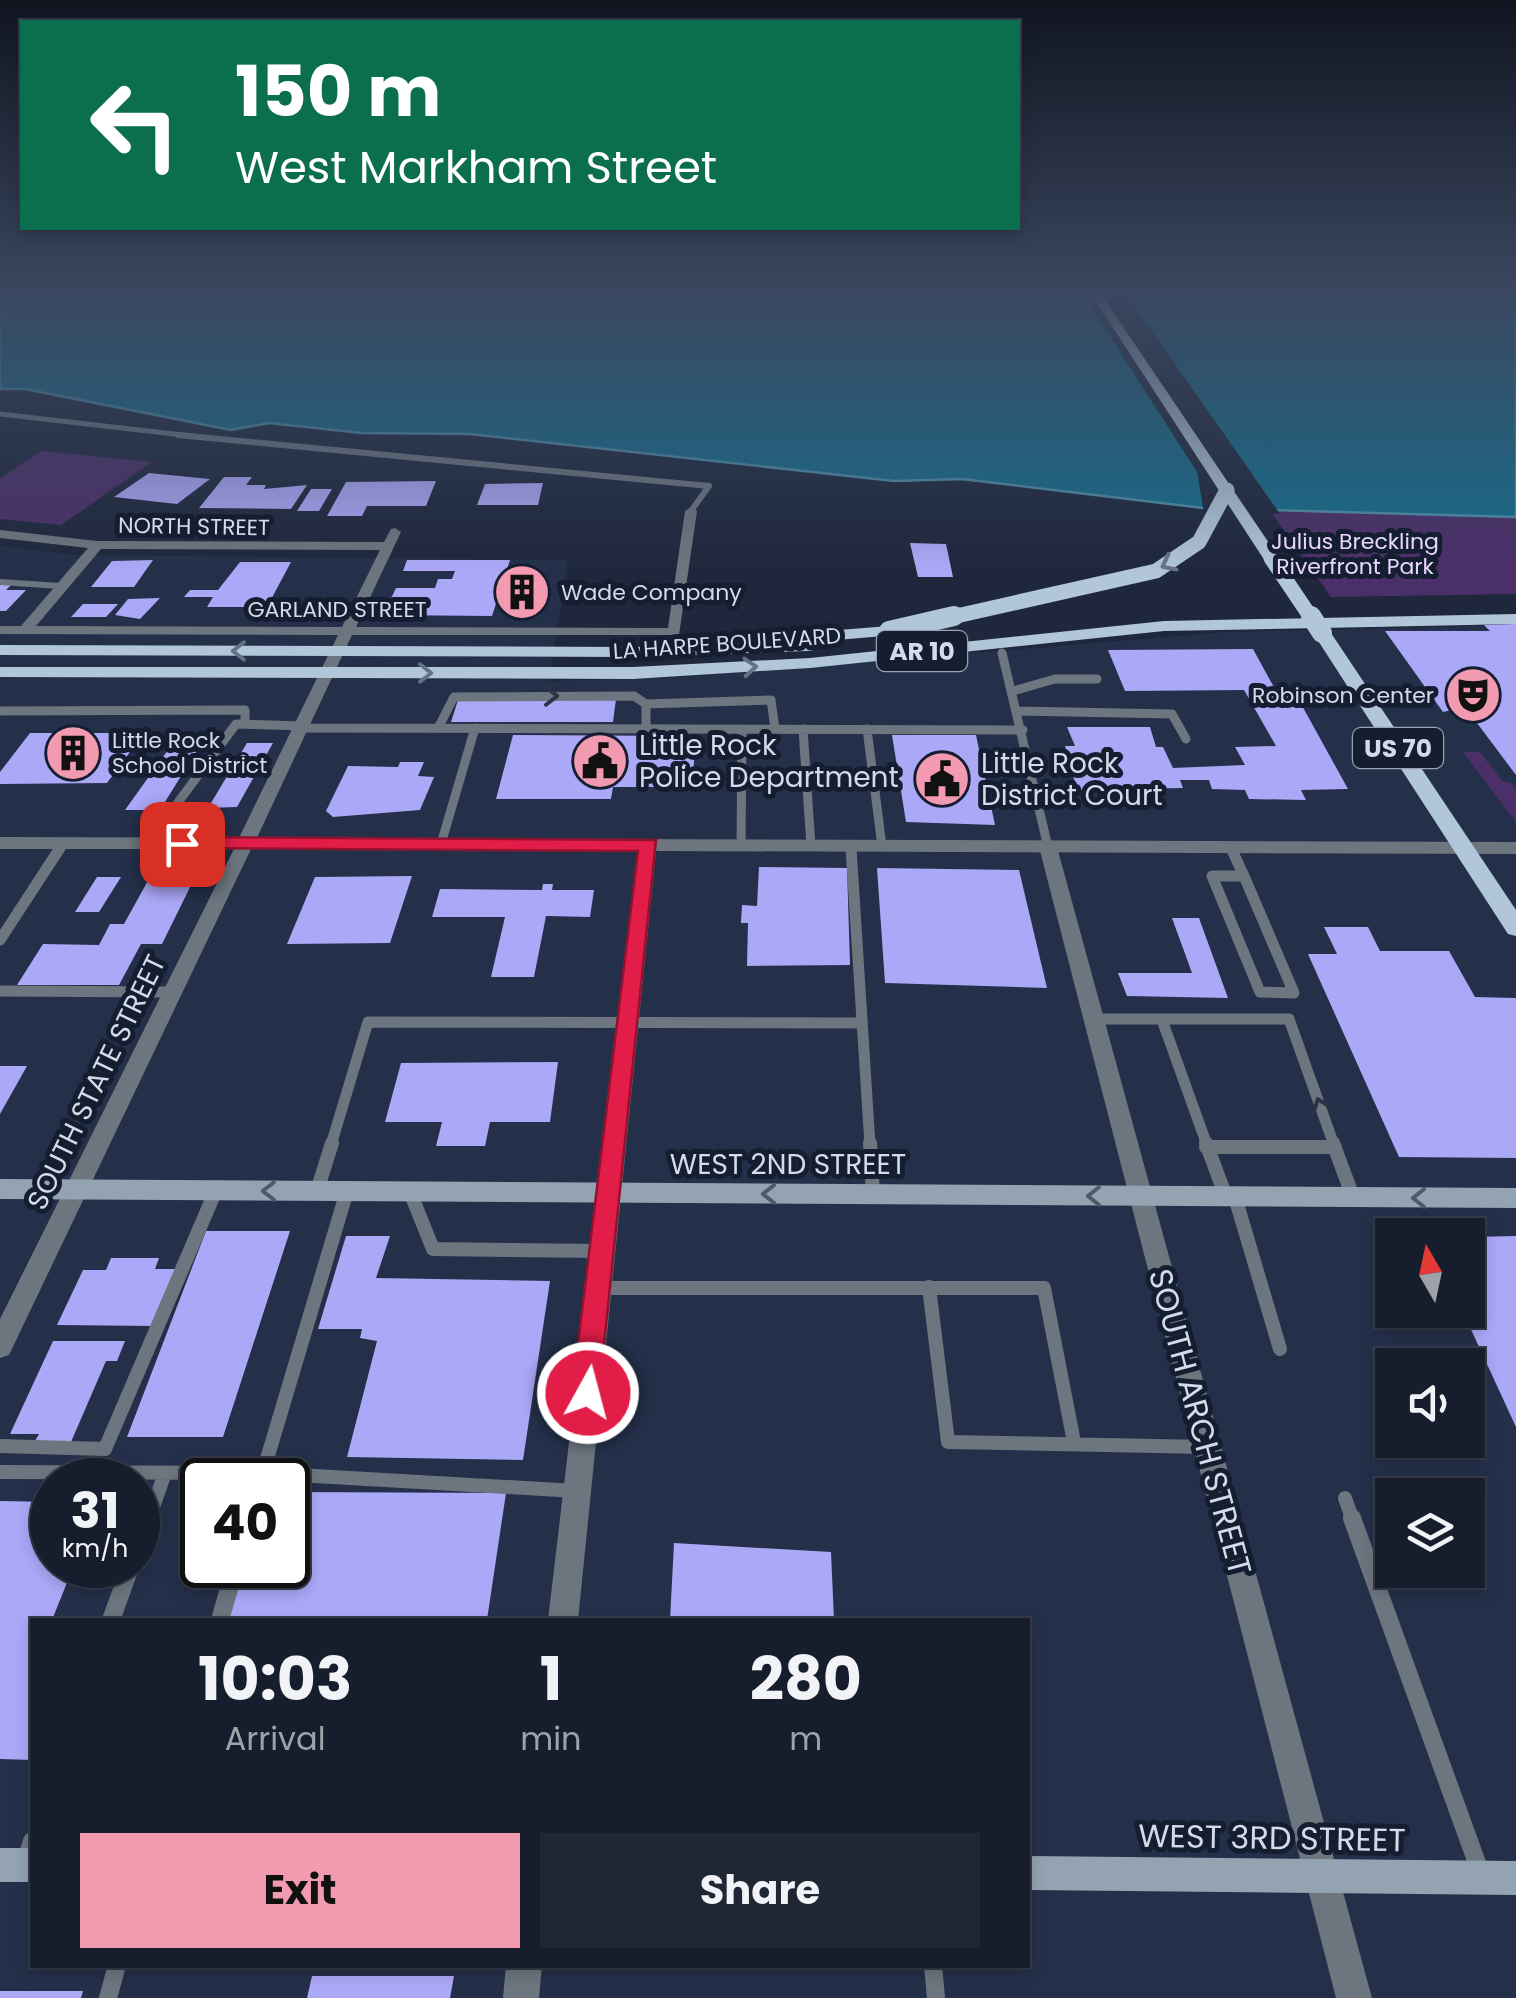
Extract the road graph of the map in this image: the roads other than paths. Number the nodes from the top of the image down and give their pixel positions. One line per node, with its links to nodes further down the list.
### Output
1 (1158, 387): 3 (main road, US 70)
2 (0, 414): 4 (lane)
3 (1227, 490): 18 (main road, one-way to 18, bridge); 50 (main road, US 70, bridge)
4 (691, 511): 15 (street, GARLAND STREET)
5 (395, 532): 8 (street, SOUTH STATE STREET)
6 (0, 534): 7 (street, NORTH STREET)
7 (98, 544): 8 (street, NORTH STREET); 10 (street)
8 (388, 546): 15 (street, SOUTH STATE STREET)
9 (0, 582): 10 (lane)
10 (60, 586): 14 (street)
11 (1516, 607): 18 (main road, LA HARPE BOULEVARD / AR 10)
12 (1516, 620): 21 (main road, LA HARPE BOULEVARD / AR 10, one-way to 12)
13 (0, 630): 14 (street, GARLAND STREET)
14 (24, 630): 15 (street, GARLAND STREET)
15 (346, 632): 17 (street, SOUTH STATE STREET)
16 (0, 650): 17 (main road, LA HARPE BOULEVARD / AR 10, one-way to 16)
17 (336, 652): 18 (main road, LA HARPE BOULEVARD / AR 10); 21 (street, SOUTH STATE STREET)
18 (585, 652)
19 (1002, 653): 23 (lane)
20 (0, 672): 21 (main road, LA HARPE BOULEVARD / AR 10)
21 (328, 673): 28 (street, SOUTH STATE STREET)
22 (1097, 679): 23 (lane)
23 (1012, 691): 26 (lane)
24 (646, 704): 29 (lane, one-way to 24); 31 (lane); 33 (lane)
25 (0, 711): 27 (lane)
26 (1018, 712): 36 (lane); 37 (lane)
27 (246, 724): 28 (lane); 40 (lane)
28 (301, 727): 29 (lane); 41 (street, SOUTH STATE STREET)
29 (438, 728): 30 (lane)
30 (476, 728): 31 (lane); 42 (lane)
31 (646, 729): 32 (lane)
32 (742, 729): 33 (lane); 44 (lane)
33 (774, 729): 34 (lane)
34 (804, 729): 35 (lane); 45 (lane)
35 (867, 729): 36 (lane); 47 (lane)
36 (1023, 730): 48 (lane)
37 (1186, 738)
38 (0, 843): 39 (street)
39 (63, 843): 40 (street); 54 (lane)
40 (148, 844): 41 (street)
41 (245, 844): 42 (street); 56 (street, SOUTH STATE STREET)
42 (441, 844): 43 (street)
43 (648, 845): 44 (street); 62 (street)
44 (741, 846): 45 (street)
45 (811, 846): 46 (street)
46 (851, 846): 47 (street); 61 (lane)
47 (882, 846): 48 (street)
48 (1048, 847): 49 (street); 58 (street, SOUTH ARCH STREET)
49 (1231, 848): 50 (street); 52 (lane)
50 (1463, 848): 51 (street); 53 (main road, US 70)
51 (1516, 848)
52 (1244, 876): 57 (lane); 57 (lane)
53 (1516, 928)
54 (0, 940)
55 (0, 992): 56 (lane)
56 (173, 992): 66 (street, SOUTH STATE STREET)
57 (1294, 993): 59 (lane)
58 (1094, 1019): 60 (lane); 73 (street, SOUTH ARCH STREET)
59 (1289, 1019): 60 (lane); 64 (lane, one-way to 59)
60 (1162, 1020): 63 (lane)
61 (861, 1023): 62 (lane); 72 (lane)
62 (628, 1025): 68 (lane); 71 (street)
63 (1206, 1147): 64 (lane); 74 (lane)
64 (1335, 1147): 75 (lane)
65 (0, 1189): 66 (main road, WEST 2ND STREET)
66 (77, 1190): 67 (main road, WEST 2ND STREET); 80 (street, SOUTH STATE STREET)
67 (216, 1190): 68 (main road, WEST 2ND STREET, one-way to 67); 83 (lane)
68 (317, 1191): 69 (main road, WEST 2ND STREET)
69 (347, 1191): 70 (main road, WEST 2ND STREET); 85 (lane)
70 (410, 1192): 71 (main road, WEST 2ND STREET); 77 (lane)
71 (610, 1193): 72 (main road, WEST 2ND STREET, one-way to 71); 77 (street)
72 (873, 1194): 73 (main road, WEST 2ND STREET, one-way to 72)
73 (1140, 1196): 74 (main road, WEST 2ND STREET); 84 (street, SOUTH ARCH STREET)
74 (1230, 1197): 75 (main road, WEST 2ND STREET); 81 (lane)
75 (1353, 1197): 76 (main road, WEST 2ND STREET, one-way to 75)
76 (1516, 1198)
77 (604, 1251): 79 (street)
78 (929, 1287): 79 (lane); 82 (lane); 82 (lane)
79 (600, 1288): 91 (street)
80 (0, 1346)
81 (1280, 1349)
82 (1074, 1442): 84 (lane)
83 (0, 1446)
84 (1207, 1448): 99 (street, SOUTH ARCH STREET)
85 (268, 1458)
86 (0, 1472): 87 (lane)
87 (166, 1473): 88 (lane); 90 (lane)
88 (180, 1474)
89 (310, 1479): 91 (lane)
90 (160, 1489)
91 (576, 1491): 97 (street)
92 (1345, 1498): 100 (lane)
93 (123, 1588): 95 (lane)
94 (229, 1588): 96 (lane)
95 (112, 1618)
96 (221, 1618)
97 (562, 1618)
98 (1030, 1874): 99 (main road, WEST 3RD STREET)
99 (1322, 1876): 100 (main road, WEST 3RD STREET); 107 (street, SOUTH ARCH STREET)
100 (1499, 1878)
101 (117, 1968): 104 (lane)
102 (524, 1968): 105 (street)
103 (933, 1968): 106 (lane)
104 (108, 1998)
105 (520, 1998)
106 (936, 1998)
107 (1354, 1998)

